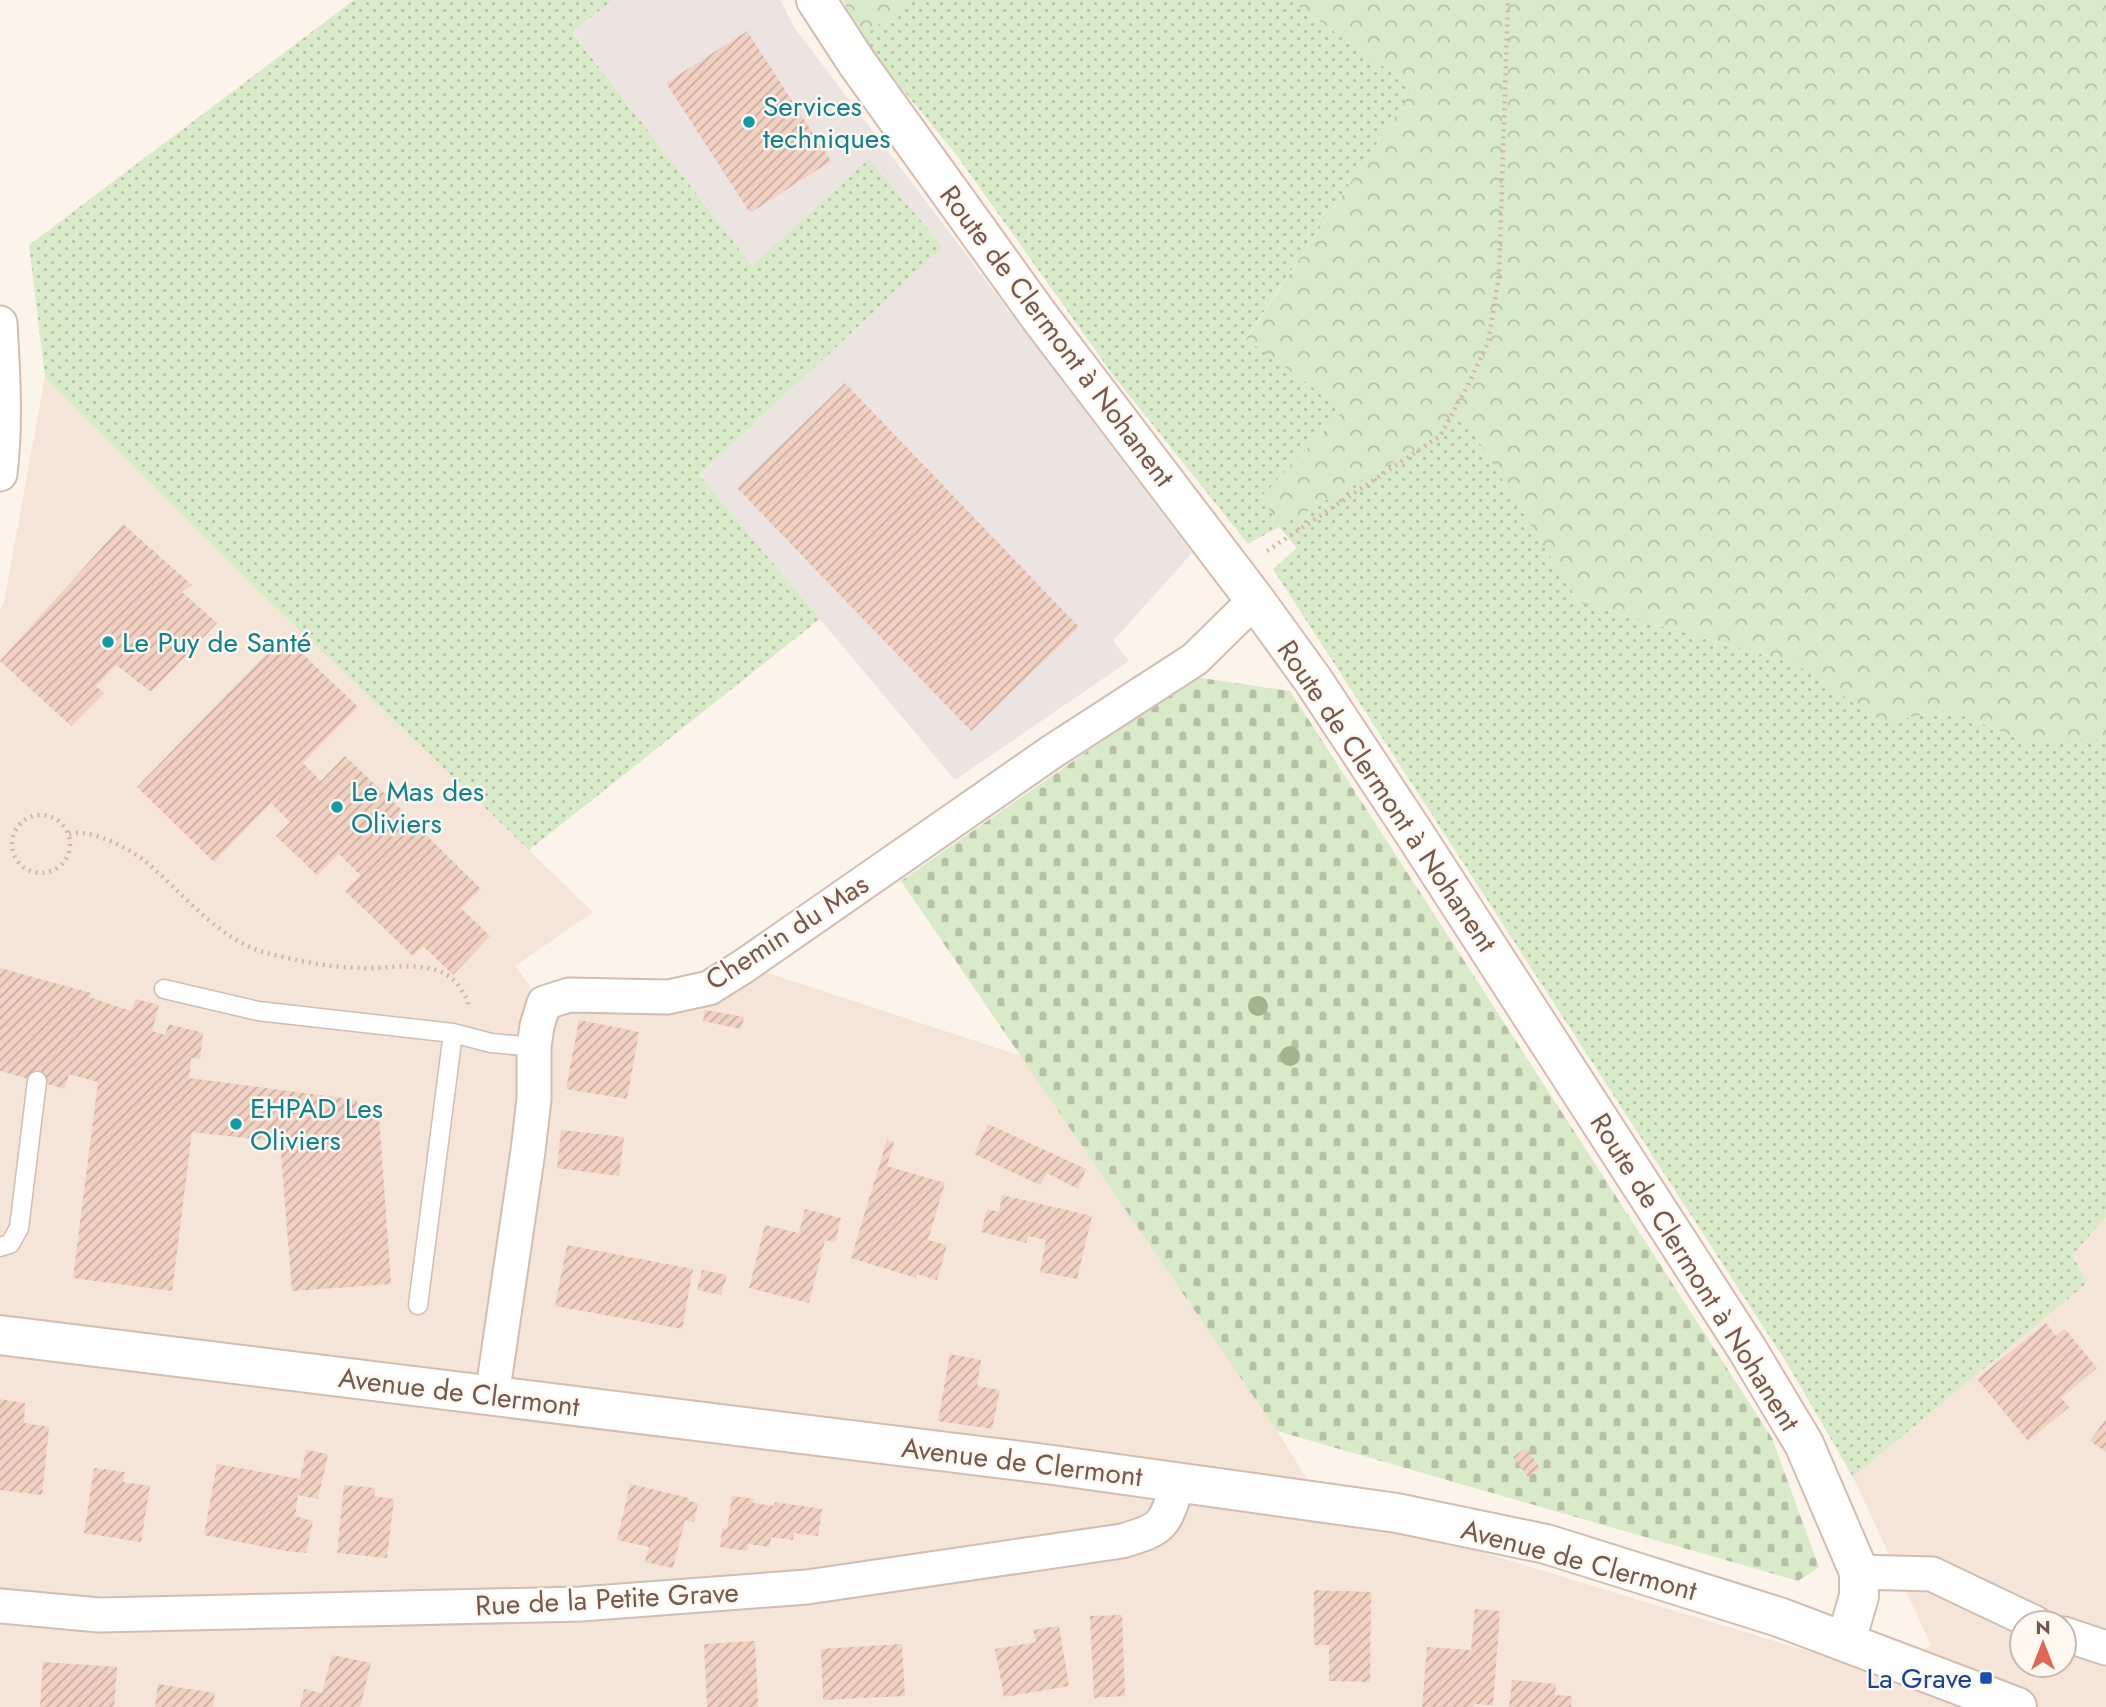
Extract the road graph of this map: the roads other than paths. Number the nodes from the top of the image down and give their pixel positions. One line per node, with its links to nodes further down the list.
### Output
1 (817, 0): 5 (main road, Route de Clermont à Nohanent)
2 (0, 323): 3 (street)
3 (2, 371): 4 (street)
4 (0, 474)
5 (1245, 586): 8 (street, Chemin du Mas); 15 (main road, Route de Clermont à Nohanent)
6 (164, 989): 7 (lane)
7 (460, 1035): 8 (lane); 11 (lane)
8 (534, 1047): 13 (street, Chemin du Mas)
9 (37, 1081): 10 (lane)
10 (0, 1247)
11 (418, 1305)
12 (0, 1335): 13 (main road, Avenue de Clermont)
13 (492, 1396): 14 (main road, Avenue de Clermont)
14 (1179, 1482): 16 (street, Rue de la Petite Grave); 19 (main road, Avenue de Clermont)
15 (1859, 1572): 17 (street); 19 (main road, Route de Clermont à Nohanent)
16 (0, 1606)
17 (2008, 1610)
18 (2078, 1639): 20 (street)
19 (1846, 1641): 21 (main road, Avenue de Clermont)
20 (2106, 1648)
21 (2017, 1707)

